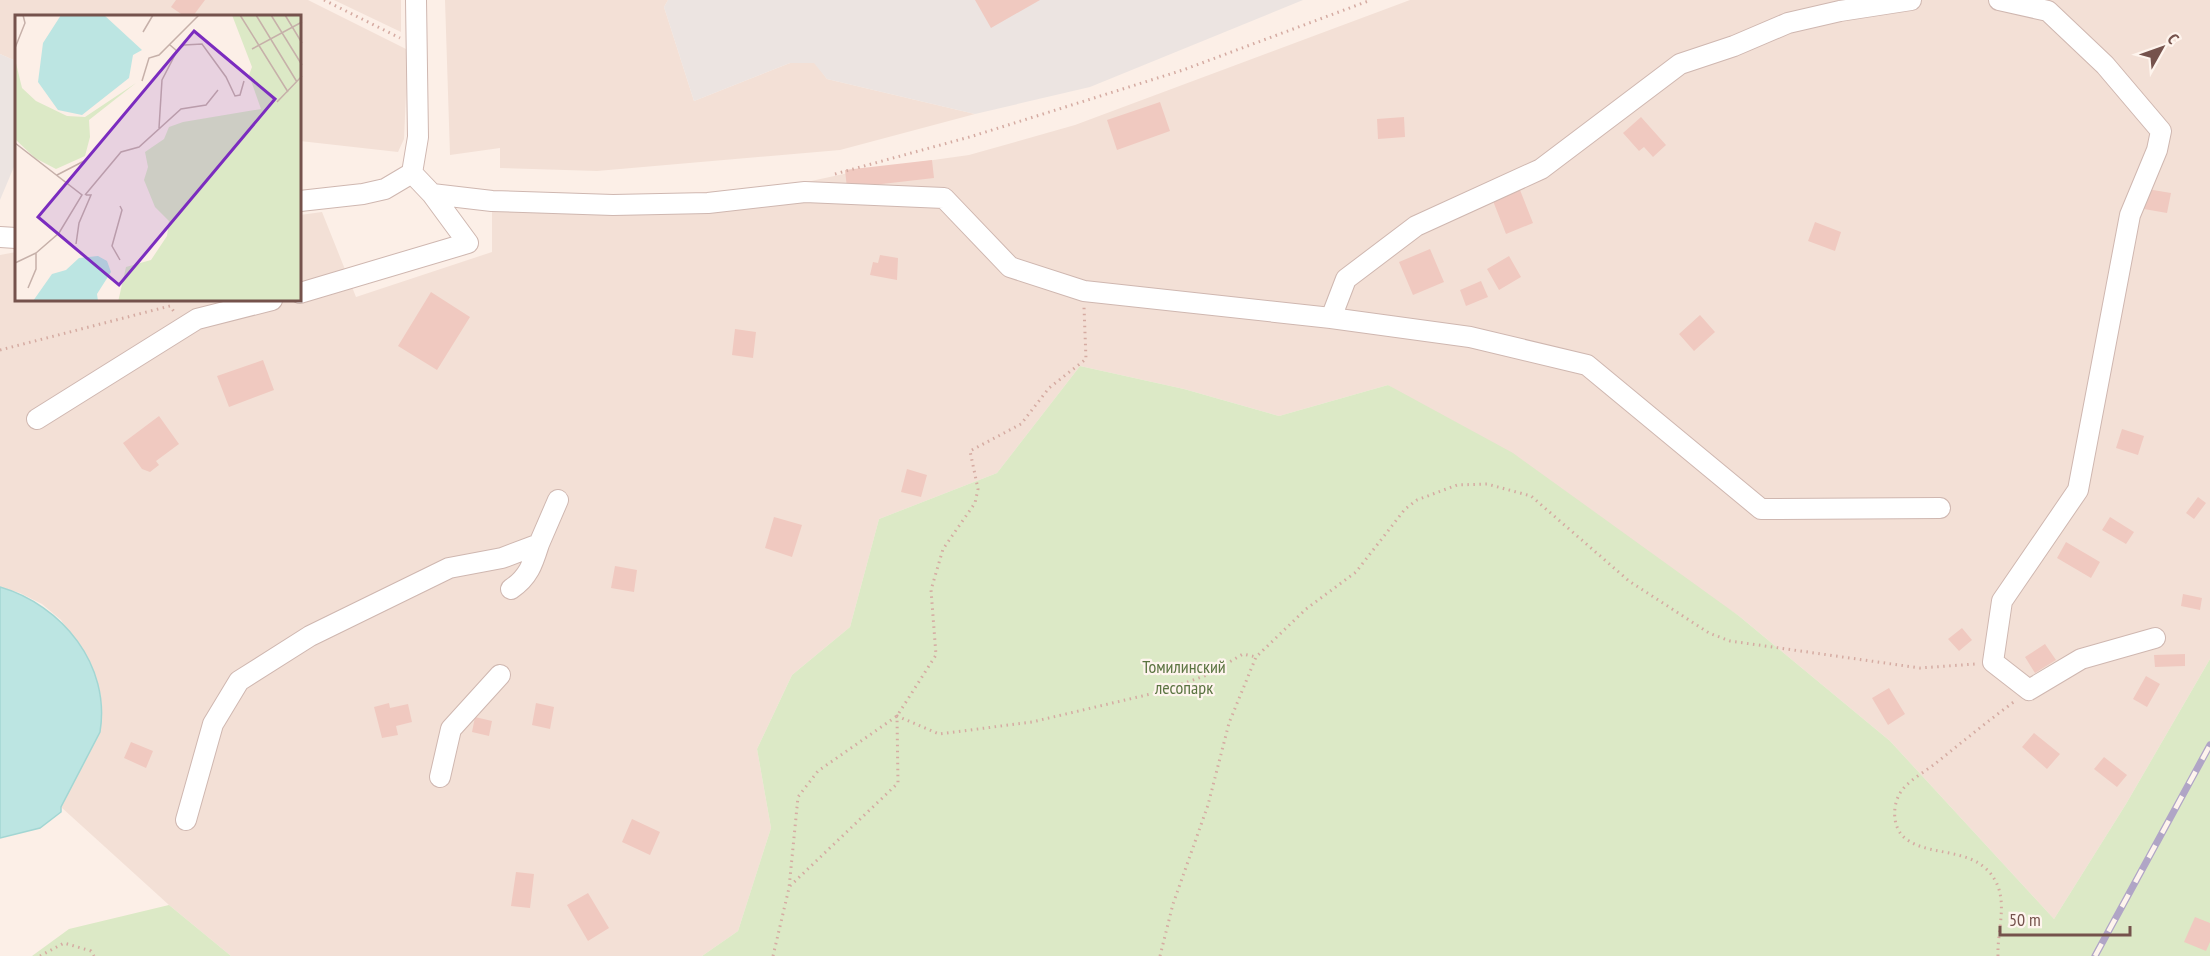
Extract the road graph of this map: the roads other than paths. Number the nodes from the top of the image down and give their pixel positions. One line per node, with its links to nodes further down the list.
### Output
1 (416, 0): 4 (street)
2 (1911, 0): 11 (street)
3 (1999, 0): 17 (street)
4 (412, 173): 5 (street); 6 (street)
5 (432, 194): 9 (street); 11 (street)
6 (302, 201)
7 (0, 237): 8 (street)
8 (15, 238)
9 (302, 292)
10 (264, 302): 12 (street)
11 (1331, 318): 14 (street)
12 (37, 419)
13 (558, 500): 15 (street)
14 (1941, 508)
15 (539, 544): 16 (street); 20 (street)
16 (511, 588)
17 (2155, 638)
18 (500, 675): 19 (street)
19 (440, 777)
20 (186, 820)

